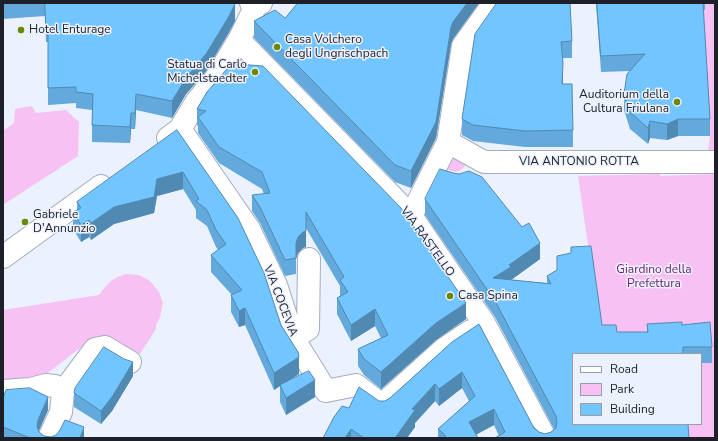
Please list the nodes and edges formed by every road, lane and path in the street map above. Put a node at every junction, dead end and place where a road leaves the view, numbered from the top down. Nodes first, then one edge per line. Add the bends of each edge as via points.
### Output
1 (494, 3) edge
2 (256, 4) edge
3 (239, 40) junction
4 (180, 129) junction
5 (448, 142) junction
6 (152, 149) edge
7 (484, 162) junction
8 (715, 162) edge
9 (450, 174) junction
10 (116, 176) edge
11 (410, 216) junction
12 (3, 257) edge
13 (309, 259) dead end
14 (484, 323) junction
15 (293, 338) junction
16 (130, 362) edge
17 (3, 391) edge
18 (63, 392) junction
19 (49, 438) edge
20 (545, 438) edge

1 - 5 street via 464,46
2 - 3 street
3 - 4 street
3 - 11 street, VIA RASTELLO
4 - 6 street
4 - 15 street, VIA COCEVIA via 249,229 276,285
5 - 7 street, VIA ANTONIO ROTTA
5 - 9 street
7 - 8 street, VIA ANTONIO ROTTA
7 - 9 street
9 - 11 street
10 - 12 street
11 - 14 street, VIA RASTELLO
13 - 15 street, VIA COCEVIA via 308,329
14 - 15 street, VIA COCEVIA via 444,349 382,405 356,385 326,391
14 - 20 street, VIA RASTELLO
16 - 18 street via 106,347 95,349
17 - 18 street via 46,385 56,386
18 - 19 street via 61,412

